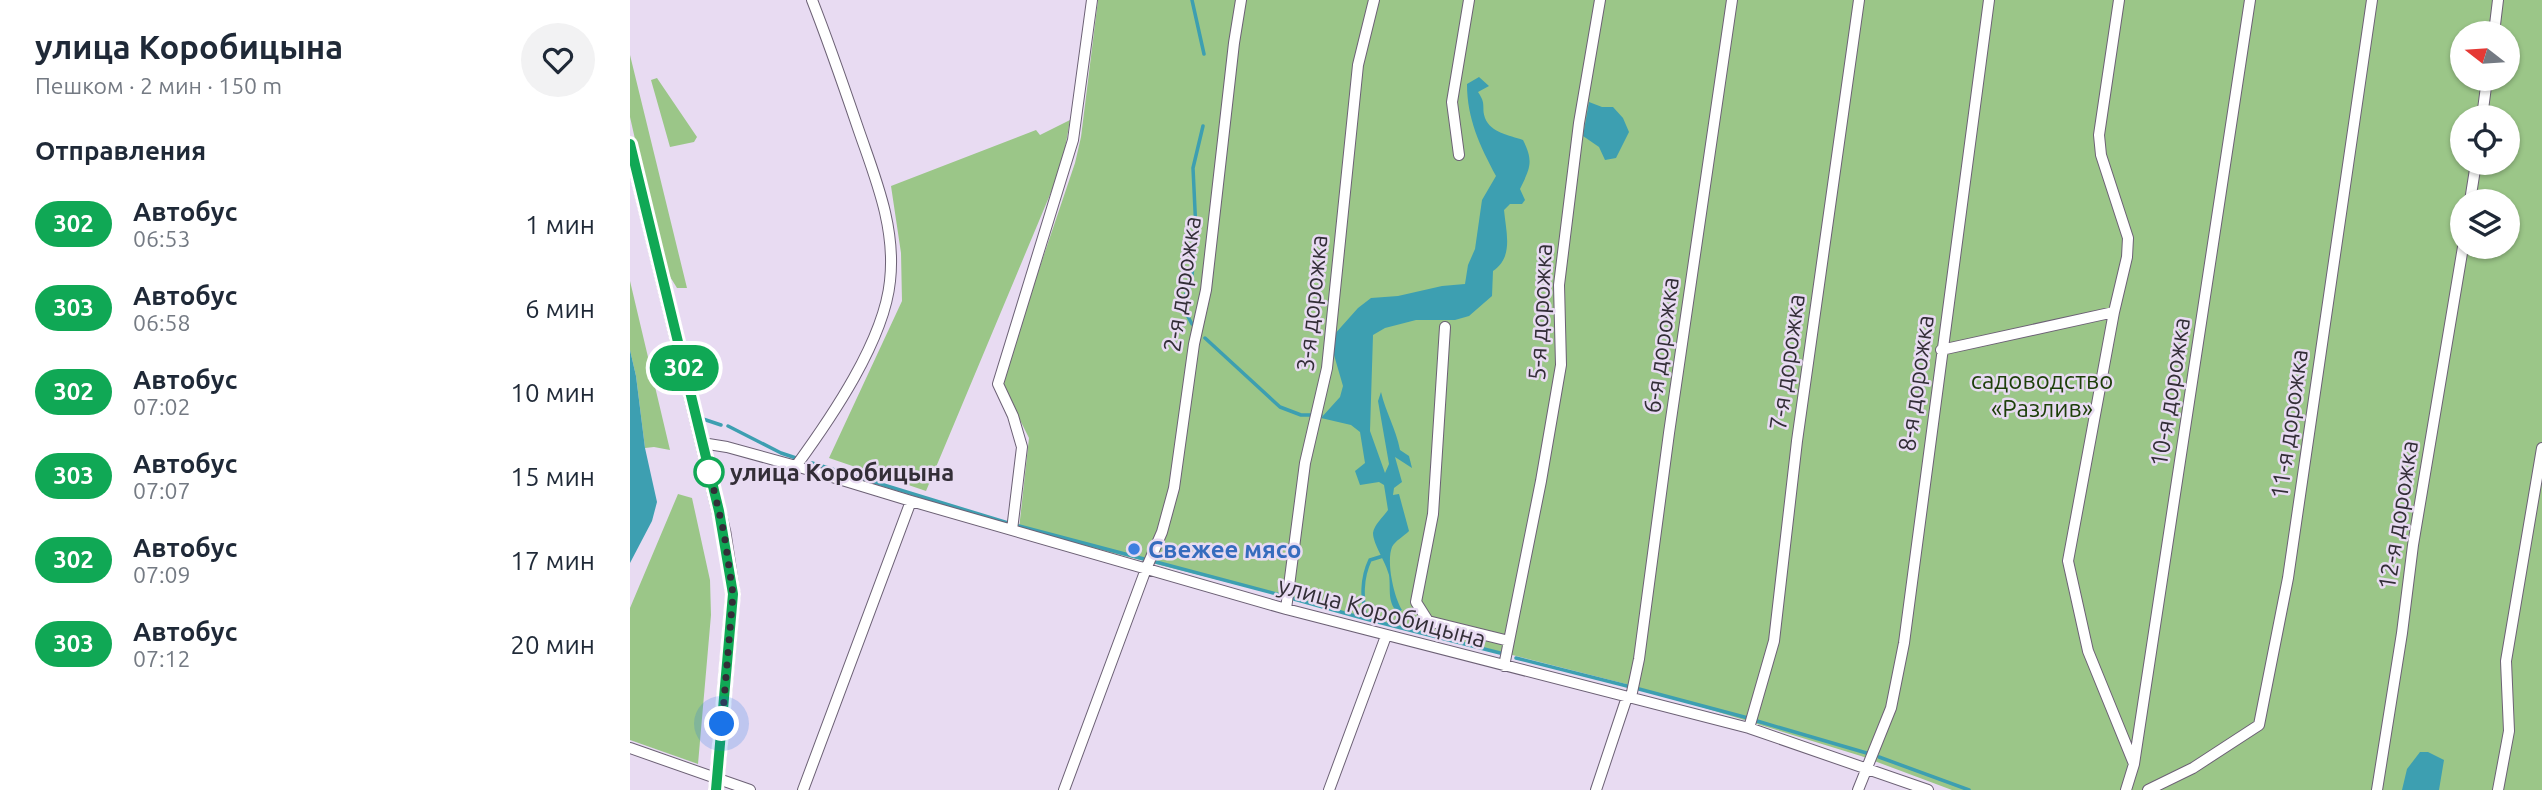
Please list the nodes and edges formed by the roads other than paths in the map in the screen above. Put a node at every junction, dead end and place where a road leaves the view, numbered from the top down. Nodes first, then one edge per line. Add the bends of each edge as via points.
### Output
1 (812, 0) edge
2 (1092, 0) edge
3 (1241, 0) edge
4 (1374, 0) edge
5 (1469, 0) edge
6 (1600, 0) edge
7 (1732, 0) edge
8 (1859, 0) edge
9 (1989, 0) edge
10 (2119, 0) edge
11 (2250, 0) edge
12 (2372, 0) edge
13 (2498, 0) edge
14 (2495, 21) edge
15 (630, 144) edge
16 (1459, 155) dead end
17 (2461, 259) edge
18 (2114, 313) junction
19 (1445, 327) dead end
20 (1941, 350) junction
21 (702, 443) junction
22 (2542, 447) edge
23 (796, 466) junction
24 (911, 501) junction
25 (1012, 530) junction
26 (1146, 569) junction
27 (1286, 609) junction
28 (1385, 636) junction
29 (1509, 641) junction
30 (1504, 666) junction
31 (1629, 697) junction
32 (1749, 729) junction
33 (630, 748) edge
34 (2134, 764) junction
35 (1866, 768) junction
36 (716, 784) edge
37 (750, 790) edge
38 (803, 790) edge
39 (1064, 790) edge
40 (1329, 790) edge
41 (1596, 790) edge
42 (1858, 790) edge
43 (1928, 790) edge
44 (2126, 790) edge
45 (2148, 790) edge
46 (2377, 790) edge
47 (2498, 790) edge

1 - 23 street via 881,194 891,238 890,283 878,327 835,413
2 - 25 street via 1073,140 998,384 1022,447
3 - 26 street, 2-я дорожка via 1206,290 1174,488
4 - 27 street, 3-я дорожка via 1358,65 1327,368 1305,463
5 - 16 street via 1452,103
6 - 29 street, 5-я дорожка via 1559,285 1561,365
7 - 31 street, 6-я дорожка via 1639,659
8 - 32 street, 7-я дорожка via 1774,641
9 - 20 street, 8-я дорожка
10 - 18 street via 2099,135 2128,238
11 - 34 street, 10-я дорожка
12 - 45 street, 11-я дорожка via 2288,578 2259,724 2193,768
13 - 14 street
15 - 21 street
17 - 46 street, 12-я дорожка
18 - 20 street
18 - 34 street via 2068,561 2088,651
19 - 29 street via 1433,514 1416,602 1428,621
20 - 35 street, 8-я дорожка via 1903,643 1891,708
21 - 23 street, улица Коробицына
21 - 36 street via 733,594
22 - 47 street via 2506,661 2510,732
23 - 24 street, улица Коробицына
24 - 25 street, улица Коробицына
24 - 38 street
25 - 26 street, улица Коробицына
26 - 27 street, улица Коробицына
26 - 39 street, 2-я дорожка
27 - 28 street, улица Коробицына
28 - 30 street, улица Коробицына
28 - 40 street
29 - 30 street, 5-я дорожка
30 - 31 street, улица Коробицына
31 - 32 street, улица Коробицына
31 - 41 street, 6-я дорожка
32 - 35 street, улица Коробицына
33 - 36 street
34 - 44 street, 10-я дорожка
35 - 42 street, 8-я дорожка
35 - 43 street, улица Коробицына
36 - 37 street

